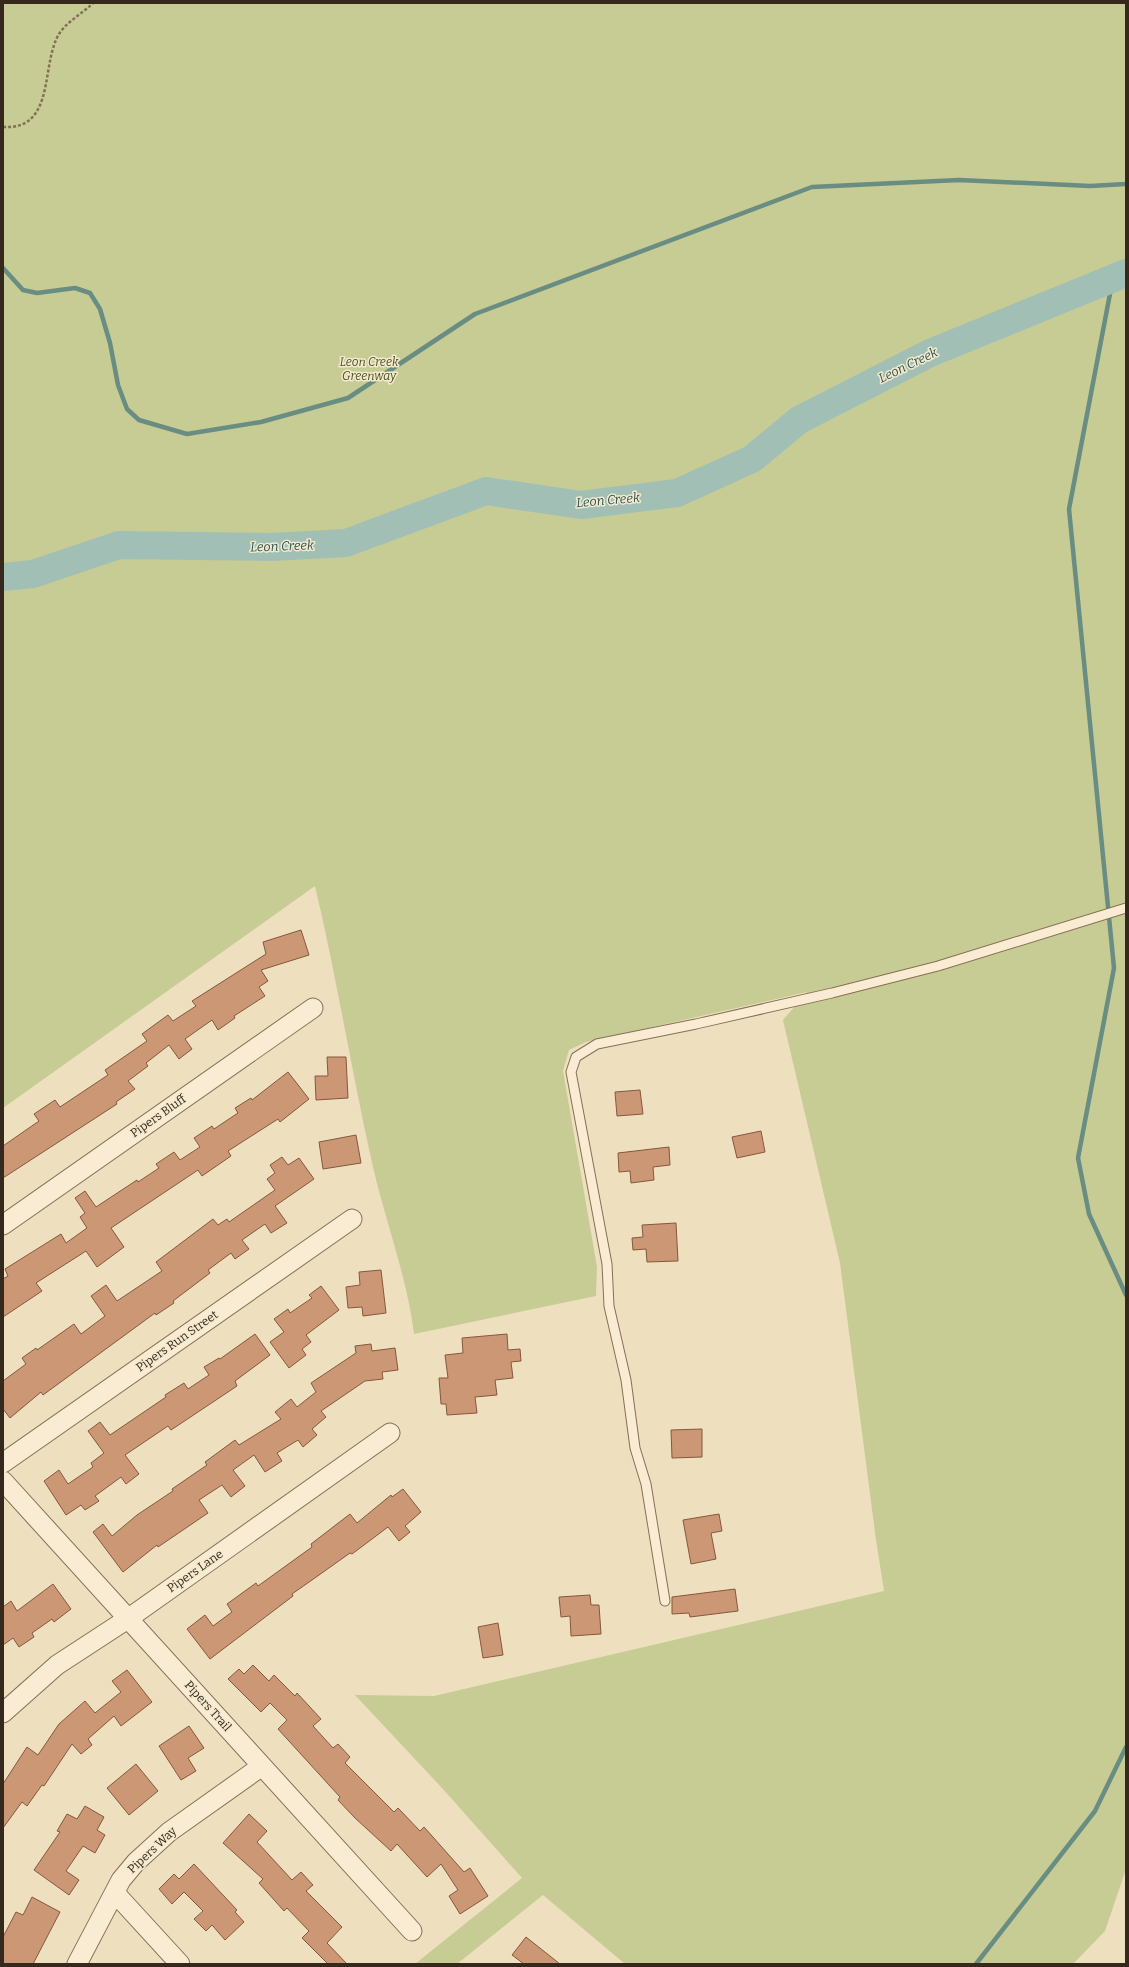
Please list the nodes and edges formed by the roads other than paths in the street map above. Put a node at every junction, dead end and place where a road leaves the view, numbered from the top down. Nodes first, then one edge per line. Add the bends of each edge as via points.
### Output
1 (1126, 908) edge
2 (313, 1008) dead end
3 (352, 1220) dead end
4 (3, 1225) edge
5 (390, 1433) dead end
6 (3, 1463) edge
7 (3, 1481) edge
8 (665, 1601) dead end
9 (129, 1618) junction
10 (3, 1713) edge
11 (262, 1766) junction
12 (114, 1893) junction
13 (412, 1931) dead end
14 (77, 1964) edge
15 (180, 1964) edge

1 - 8 lane via 931,968 756,1010 596,1044 576,1057 571,1072 607,1264 609,1306 626,1380 635,1448 646,1484
2 - 4 street, Pipers Bluff
3 - 6 street, Pipers Run Street
5 - 9 street, Pipers Lane
7 - 9 street, Pipers Trail
9 - 10 street, Pipers Lane via 57,1665
9 - 11 street, Pipers Trail
11 - 12 street, Pipers Way via 169,1832 136,1862
11 - 13 street, Pipers Trail
12 - 14 street, Pipers Way
12 - 15 street

